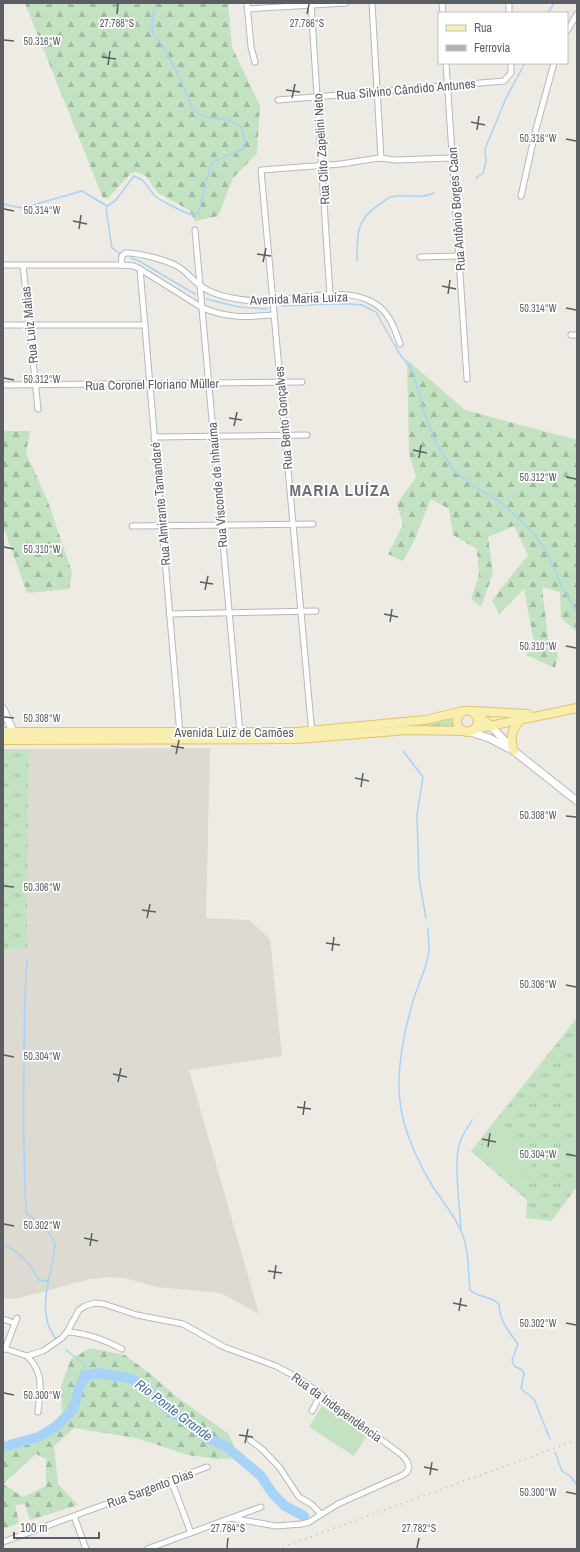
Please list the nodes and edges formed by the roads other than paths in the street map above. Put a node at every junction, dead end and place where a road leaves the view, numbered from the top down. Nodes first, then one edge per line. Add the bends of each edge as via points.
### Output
1 (247, 3) edge
2 (346, 3) edge
3 (372, 3) edge
4 (311, 4) edge
5 (247, 9) junction
6 (577, 14) edge
7 (568, 29) edge
8 (255, 62) dead end
9 (446, 64) edge
10 (511, 64) edge
11 (554, 64) edge
12 (448, 86) junction
13 (377, 91) junction
14 (317, 96) junction
15 (278, 100) dead end
16 (381, 158) junction
17 (452, 158) junction
18 (322, 165) junction
19 (521, 196) dead end
20 (195, 230) dead end
21 (459, 256) junction
22 (420, 257) dead end
23 (3, 265) edge
24 (23, 265) junction
25 (121, 265) junction
26 (140, 268) junction
27 (200, 285) junction
28 (330, 295) junction
29 (273, 300) junction
30 (202, 307) junction
31 (274, 315) junction
32 (3, 325) edge
33 (29, 325) junction
34 (145, 325) junction
35 (400, 344) dead end
36 (467, 378) dead end
37 (280, 382) junction
38 (302, 382) dead end
39 (208, 383) junction
40 (150, 384) junction
41 (3, 385) edge
42 (36, 385) junction
43 (38, 409) dead end
44 (285, 435) junction
45 (307, 435) dead end
46 (213, 436) junction
47 (154, 437) junction
48 (293, 524) junction
49 (313, 524) dead end
50 (162, 525) junction
51 (221, 525) junction
52 (132, 526) dead end
53 (301, 611) junction
54 (316, 611) dead end
55 (229, 613) junction
56 (169, 614) junction
57 (577, 708) edge
58 (3, 709) edge
59 (470, 711) junction
60 (539, 714) junction
61 (521, 718) junction
62 (490, 725) junction
63 (470, 731) junction
64 (3, 732) edge
65 (312, 735) junction
66 (15, 736) junction
67 (180, 736) junction
68 (240, 736) junction
69 (3, 740) edge
70 (514, 751) junction
71 (577, 801) edge
72 (3, 1318) edge
73 (67, 1332) junction
74 (4, 1349) edge
75 (122, 1349) dead end
76 (27, 1356) junction
77 (321, 1394) junction
78 (312, 1411) dead end
79 (38, 1412) dead end
80 (250, 1440) dead end
81 (207, 1467) dead end
82 (171, 1480) junction
83 (261, 1507) dead end
84 (321, 1514) junction
85 (74, 1516) junction
86 (231, 1518) junction
87 (191, 1533) junction
88 (3, 1542) edge
89 (86, 1549) edge
90 (147, 1549) edge

1 - 5 street
2 - 4 street
3 - 13 street
4 - 5 street
4 - 14 street, Rua Clito Zapelini Neto
5 - 8 street
6 - 7 street
9 - 12 street, Rua Antônio Borges Caon
10 - 12 street, Rua Silvino Cândido Antunes via 509,77 504,81
11 - 19 street
12 - 13 street, Rua Silvino Cândido Antunes
12 - 17 street, Rua Antônio Borges Caon
13 - 14 street, Rua Silvino Cândido Antunes
13 - 16 street
14 - 15 street, Rua Silvino Cândido Antunes
14 - 18 street, Rua Clito Zapelini Neto
16 - 17 street
16 - 18 street
17 - 21 street, Rua Antônio Borges Caon
18 - 28 street, Rua Clito Zapelini Neto
18 - 29 street, Rua Bento Gonçalves via 261,170
20 - 27 street, Rua Visconde de Inhaúma
21 - 22 street
21 - 36 street, Rua Antônio Borges Caon
23 - 24 street
24 - 25 street
24 - 33 street, Rua Luiz Matias
25 - 26 street, Avenida Maria Luíza
25 - 27 street, Avenida Maria Luíza via 125,252 160,259 180,267
26 - 30 street, Avenida Maria Luíza
26 - 34 street, Rua Almirante Tamandaré
27 - 29 street, Avenida Maria Luíza via 210,292 233,298
27 - 30 street, Rua Visconde de Inhaúma
28 - 29 street, Avenida Maria Luíza
28 - 35 street, Avenida Maria Luíza via 351,295 378,305 391,320
29 - 31 street, Rua Bento Gonçalves
30 - 31 street, Avenida Maria Luíza via 231,317
30 - 39 street, Rua Visconde de Inhaúma
31 - 37 street, Rua Bento Gonçalves
32 - 33 street
33 - 34 street
33 - 42 street, Rua Luiz Matias
34 - 40 street, Rua Almirante Tamandaré
37 - 38 street, Rua Coronel Floriano Müller
37 - 39 street, Rua Coronel Floriano Müller
37 - 44 street, Rua Bento Gonçalves
39 - 40 street, Rua Coronel Floriano Müller
39 - 46 street, Rua Visconde de Inhaúma
40 - 42 street, Rua Coronel Floriano Müller
40 - 47 street, Rua Almirante Tamandaré
41 - 42 street, Rua Coronel Floriano Müller
42 - 43 street, Rua Luiz Matias
44 - 45 street
44 - 46 street
44 - 48 street, Rua Bento Gonçalves
46 - 47 street
46 - 51 street, Rua Visconde de Inhaúma
47 - 50 street, Rua Almirante Tamandaré
48 - 49 street
48 - 51 street
48 - 53 street, Rua Bento Gonçalves
50 - 51 street
50 - 52 street
50 - 56 street, Rua Almirante Tamandaré
51 - 55 street, Rua Visconde de Inhaúma
53 - 54 street
53 - 55 street
53 - 65 street, Rua Bento Gonçalves
55 - 56 street
55 - 68 street, Rua Visconde de Inhaúma
56 - 67 street, Rua Almirante Tamandaré
57 - 60 main road
58 - 66 main road
59 - 60 main road, Avenida Luiz de Camões
59 - 62 main road
59 - 63 main road via 478,719 477,726
59 - 63 main road via 459,715 457,721 459,728
59 - 65 main road, Avenida Luiz de Camões via 425,720
60 - 61 main road, Avenida Luiz de Camões
61 - 62 main road, Avenida Luiz de Camões
61 - 70 main road via 511,736 510,742
62 - 63 main road, Avenida Luiz de Camões
62 - 70 main road
63 - 65 main road, Avenida Luiz de Camões via 407,730
63 - 70 main road
64 - 66 main road, Avenida Luiz de Camões
65 - 68 main road, Avenida Luiz de Camões
66 - 67 main road, Avenida Luiz de Camões
66 - 69 main road, Avenida Luiz de Camões
67 - 68 main road, Avenida Luiz de Camões
70 - 71 main road
72 - 74 street via 15,1321
73 - 75 street via 100,1339
73 - 76 street, Rua da Independência via 55,1344
73 - 77 street, Rua da Independência via 79,1310 85,1306 104,1304 183,1324 224,1348 282,1369
74 - 76 street
76 - 79 street via 34,1363 40,1377
77 - 78 street
77 - 84 street, Rua da Independência via 402,1455 409,1467 403,1475
80 - 84 street via 280,1468 299,1497
81 - 82 street, Rua Sargento Dias
82 - 85 street, Rua Sargento Dias
82 - 87 street
83 - 86 street
84 - 86 street via 309,1522 296,1526
85 - 88 street, Rua Sargento Dias
85 - 89 street
86 - 87 street
87 - 90 street

